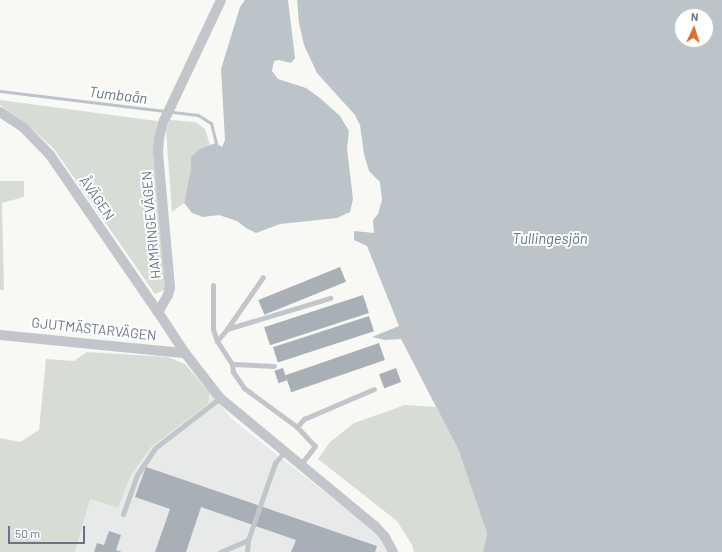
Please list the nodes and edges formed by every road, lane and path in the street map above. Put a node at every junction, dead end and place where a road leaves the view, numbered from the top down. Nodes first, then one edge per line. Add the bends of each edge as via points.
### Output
1 (222, 0) edge
2 (0, 112) edge
3 (263, 277) dead end
4 (213, 285) dead end
5 (330, 298) dead end
6 (158, 312) junction
7 (227, 328) junction
8 (0, 335) edge
9 (217, 341) junction
10 (185, 353) junction
11 (232, 364) junction
12 (274, 366) dead end
13 (374, 389) dead end
14 (220, 398) junction
15 (297, 427) junction
16 (285, 451) junction
17 (301, 464) junction
18 (123, 514) dead end
19 (248, 540) junction
20 (220, 552) edge
21 (247, 552) edge
22 (393, 552) edge

1 - 6 street, HAMRINGEVÄGEN via 162,126 158,153 170,287 168,296
2 - 6 street, ÅVÄGEN via 23,127 50,155
3 - 7 lane
4 - 9 lane via 213,329
5 - 7 lane
6 - 10 street
7 - 9 lane
8 - 10 street, GJUTMÄSTARVÄGEN
9 - 11 lane
10 - 14 street
11 - 12 lane
11 - 15 lane via 233,372 244,388
13 - 15 lane via 304,419
14 - 16 street
14 - 18 lane via 155,448 137,474
15 - 17 lane via 315,446
16 - 17 street
16 - 19 lane via 275,463
17 - 22 street via 375,526 385,536
19 - 20 lane
19 - 21 lane

